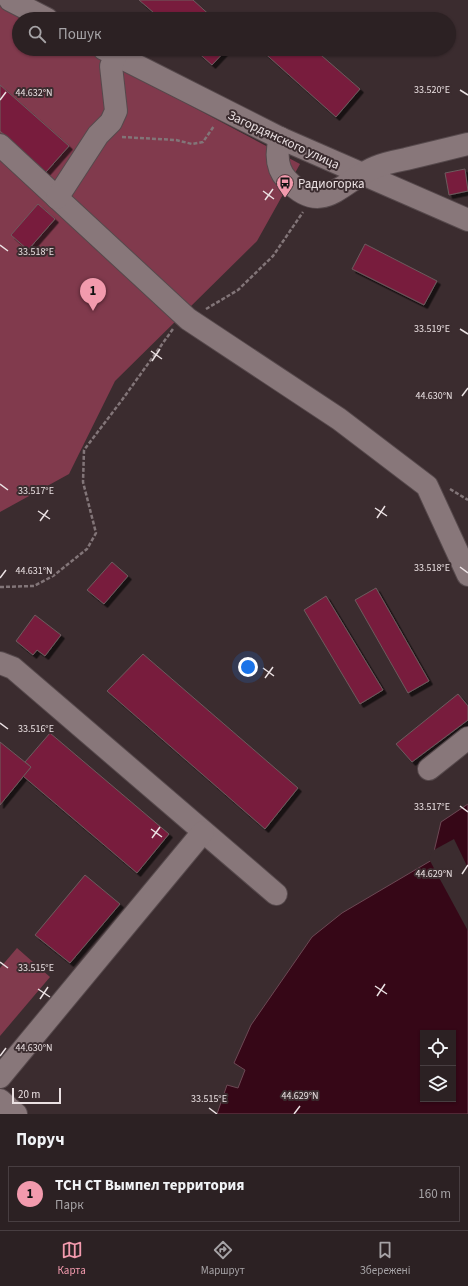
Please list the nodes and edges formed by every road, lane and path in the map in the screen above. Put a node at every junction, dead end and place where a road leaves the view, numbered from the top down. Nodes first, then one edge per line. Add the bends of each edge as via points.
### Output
1 (10, 0) edge
2 (33, 12) edge
3 (110, 56) edge
4 (118, 56) edge
5 (217, 122) dead end
6 (98, 135) junction
7 (280, 138) junction
8 (468, 144) edge
9 (0, 145) edge
10 (362, 174) junction
11 (57, 198) junction
12 (312, 198) junction
13 (468, 220) edge
14 (188, 320) junction
15 (468, 575) edge
16 (0, 587) edge
17 (0, 663) edge
18 (468, 738) edge
19 (429, 769) dead end
20 (203, 832) junction
21 (276, 894) dead end
22 (0, 1077) edge
23 (0, 1100) edge
24 (16, 1114) edge

1 - 2 street
3 - 6 street via 116,111 111,122
4 - 7 street, Загордянского улица
5 - 6 path via 204,142 192,144 176,140
6 - 11 street
7 - 10 street, Загордянского улица
7 - 12 street via 276,153 282,174 297,191
8 - 10 street via 377,166
9 - 11 street
10 - 12 street via 338,191
10 - 13 street, Загордянского улица
11 - 14 street
12 - 14 path via 268,260 238,290
14 - 15 street via 339,419 427,486
14 - 16 path via 170,330 84,450 83,482 96,533 87,549 53,576 34,586
17 - 20 street via 13,668
18 - 19 street
20 - 21 street
20 - 22 street
23 - 24 street

